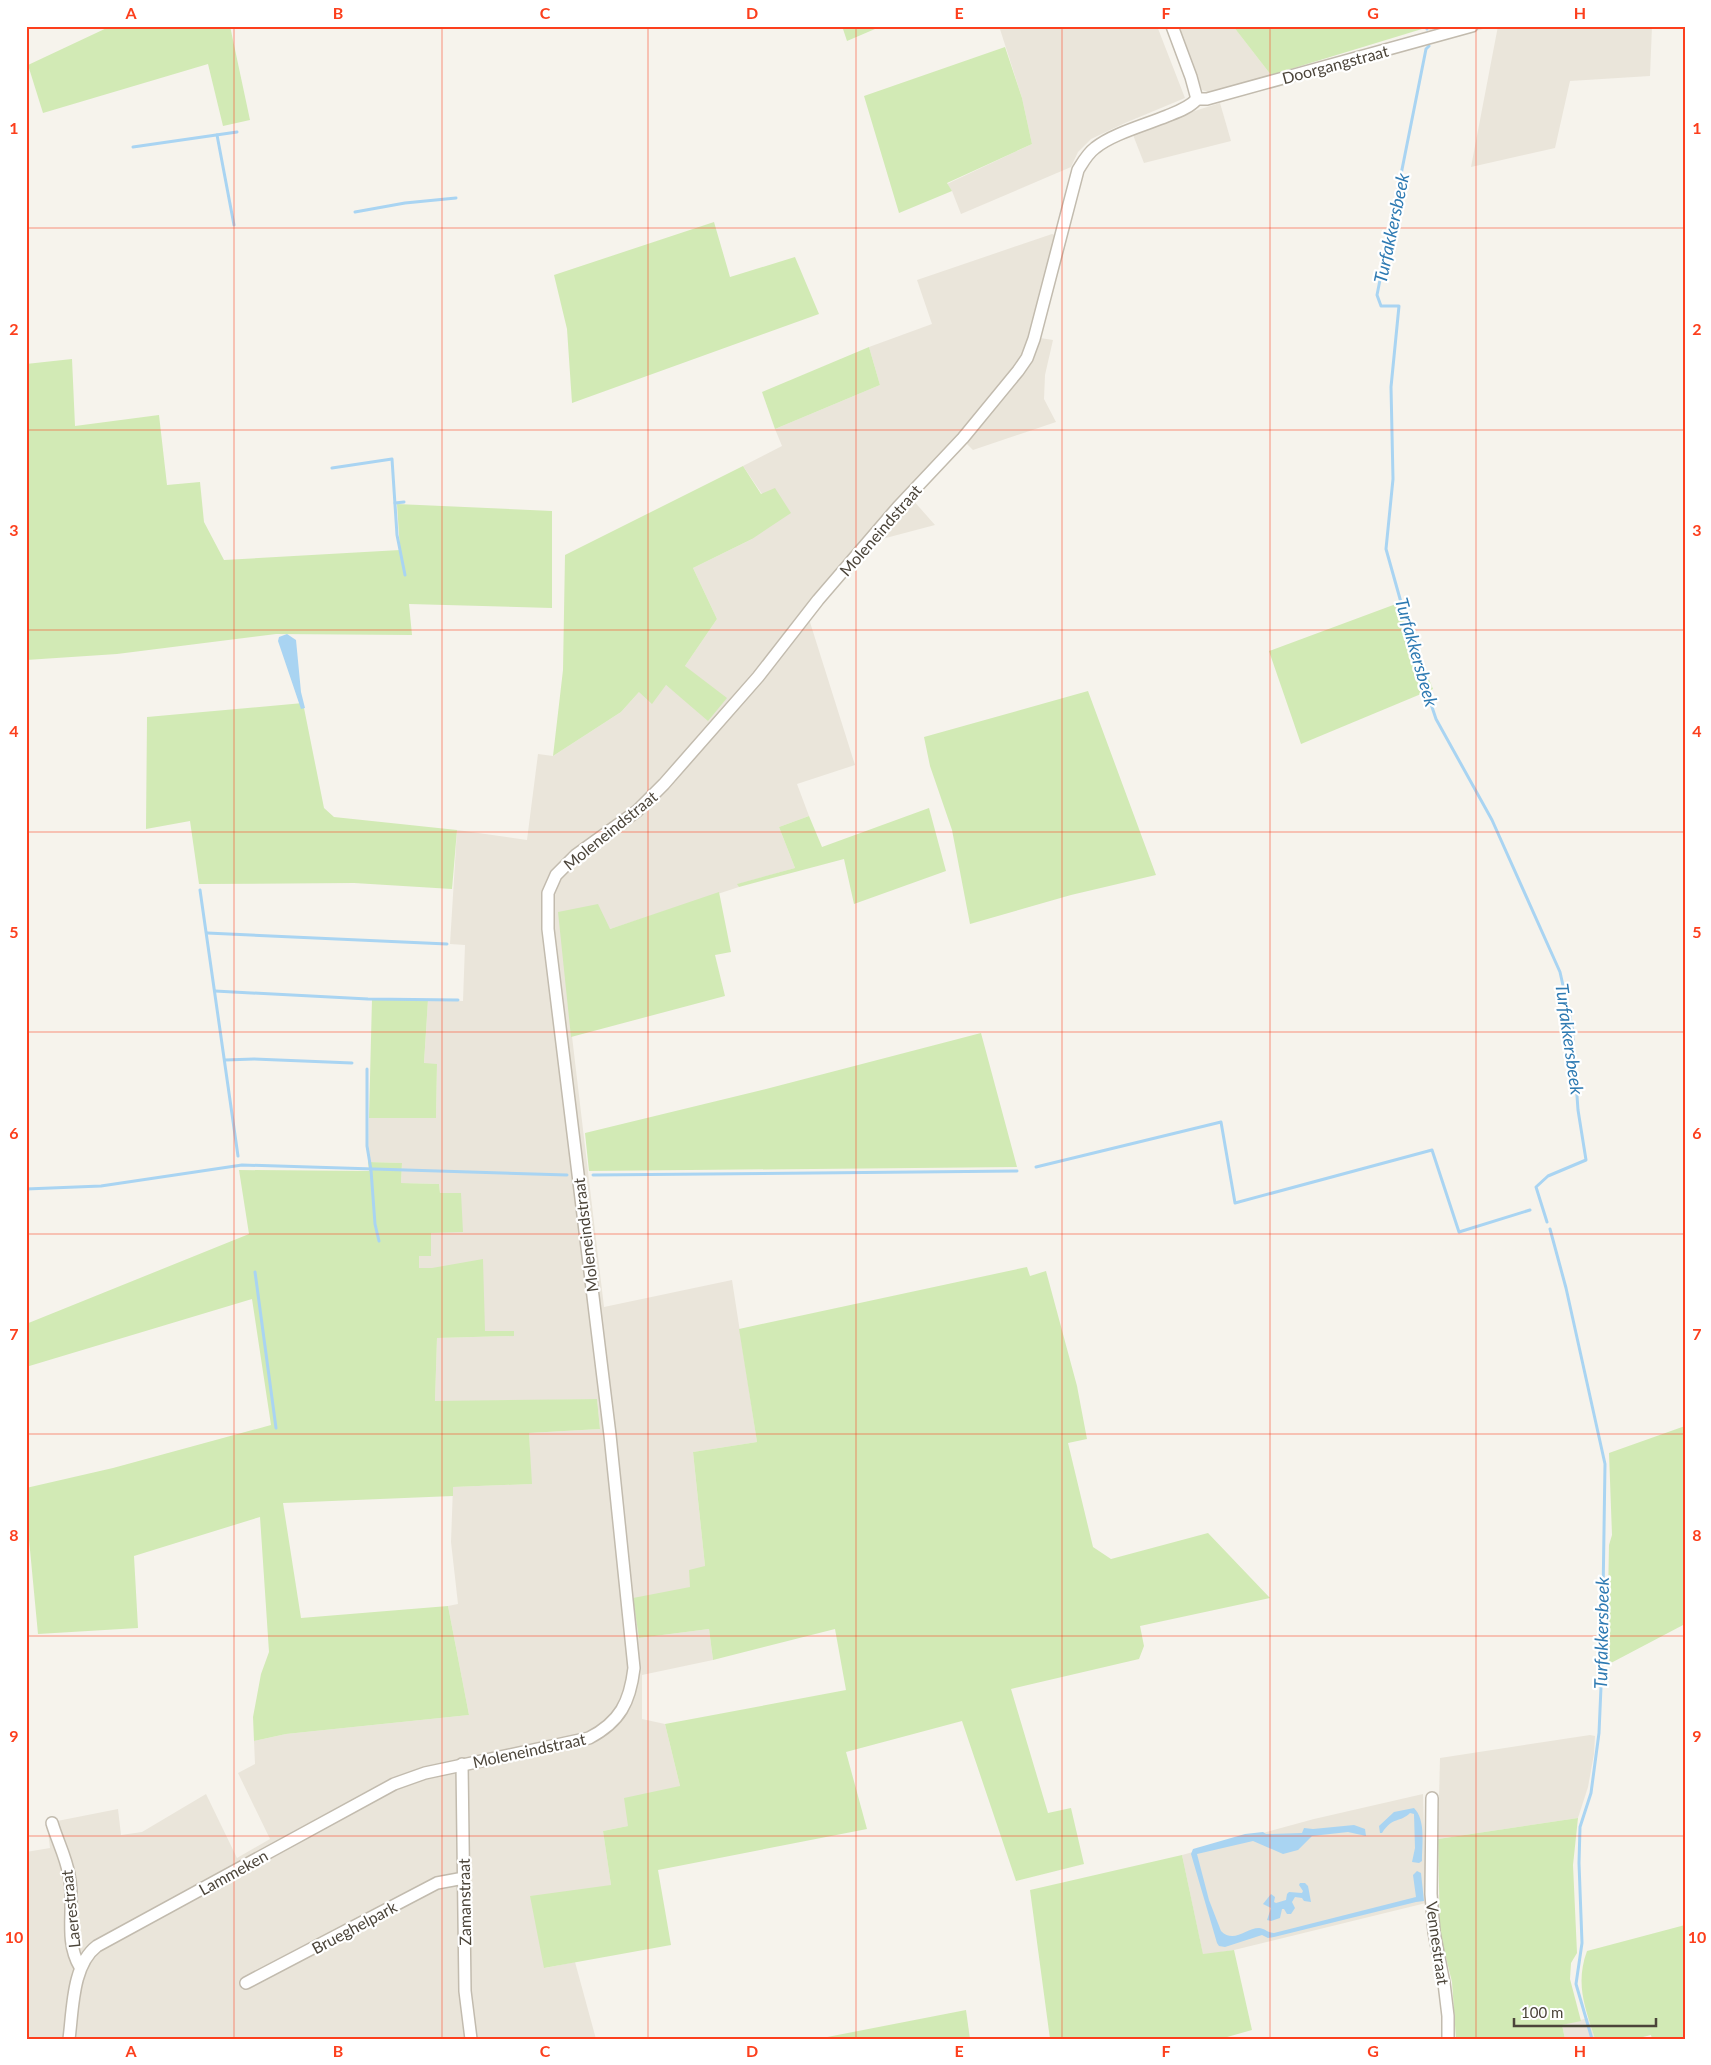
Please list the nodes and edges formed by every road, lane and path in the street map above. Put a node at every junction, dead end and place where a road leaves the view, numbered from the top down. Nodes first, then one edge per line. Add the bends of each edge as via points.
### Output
1 (1172, 26) edge
2 (1472, 26) edge
3 (1197, 99) junction
4 (462, 1764) junction
5 (1432, 1798) dead end
6 (52, 1823) dead end
7 (464, 1878) junction
8 (80, 1967) junction
9 (246, 1983) dead end
10 (69, 2039) edge
11 (471, 2039) edge
12 (1448, 2039) edge

1 - 3 street
2 - 3 street, Doorgangstraat via 1207,99
3 - 4 street, Moleneindstraat via 1188,107 1109,140 1086,158 1078,170 1034,339 1018,371 823,594 758,677 661,788 637,811 564,866 550,884 548,929 610,1435 634,1668 627,1702 616,1719 602,1731 589,1738
4 - 7 street, Zamanstraat
4 - 8 street, Lammeken via 394,1784 97,1946
5 - 12 street, Vennestraat via 1432,1904 1448,2016
6 - 8 street, Laerestraat via 70,1875 71,1932 75,1958
7 - 9 street, Brueghelpark via 437,1883
7 - 11 street, Zamanstraat via 465,1991
8 - 10 street, Lammeken

